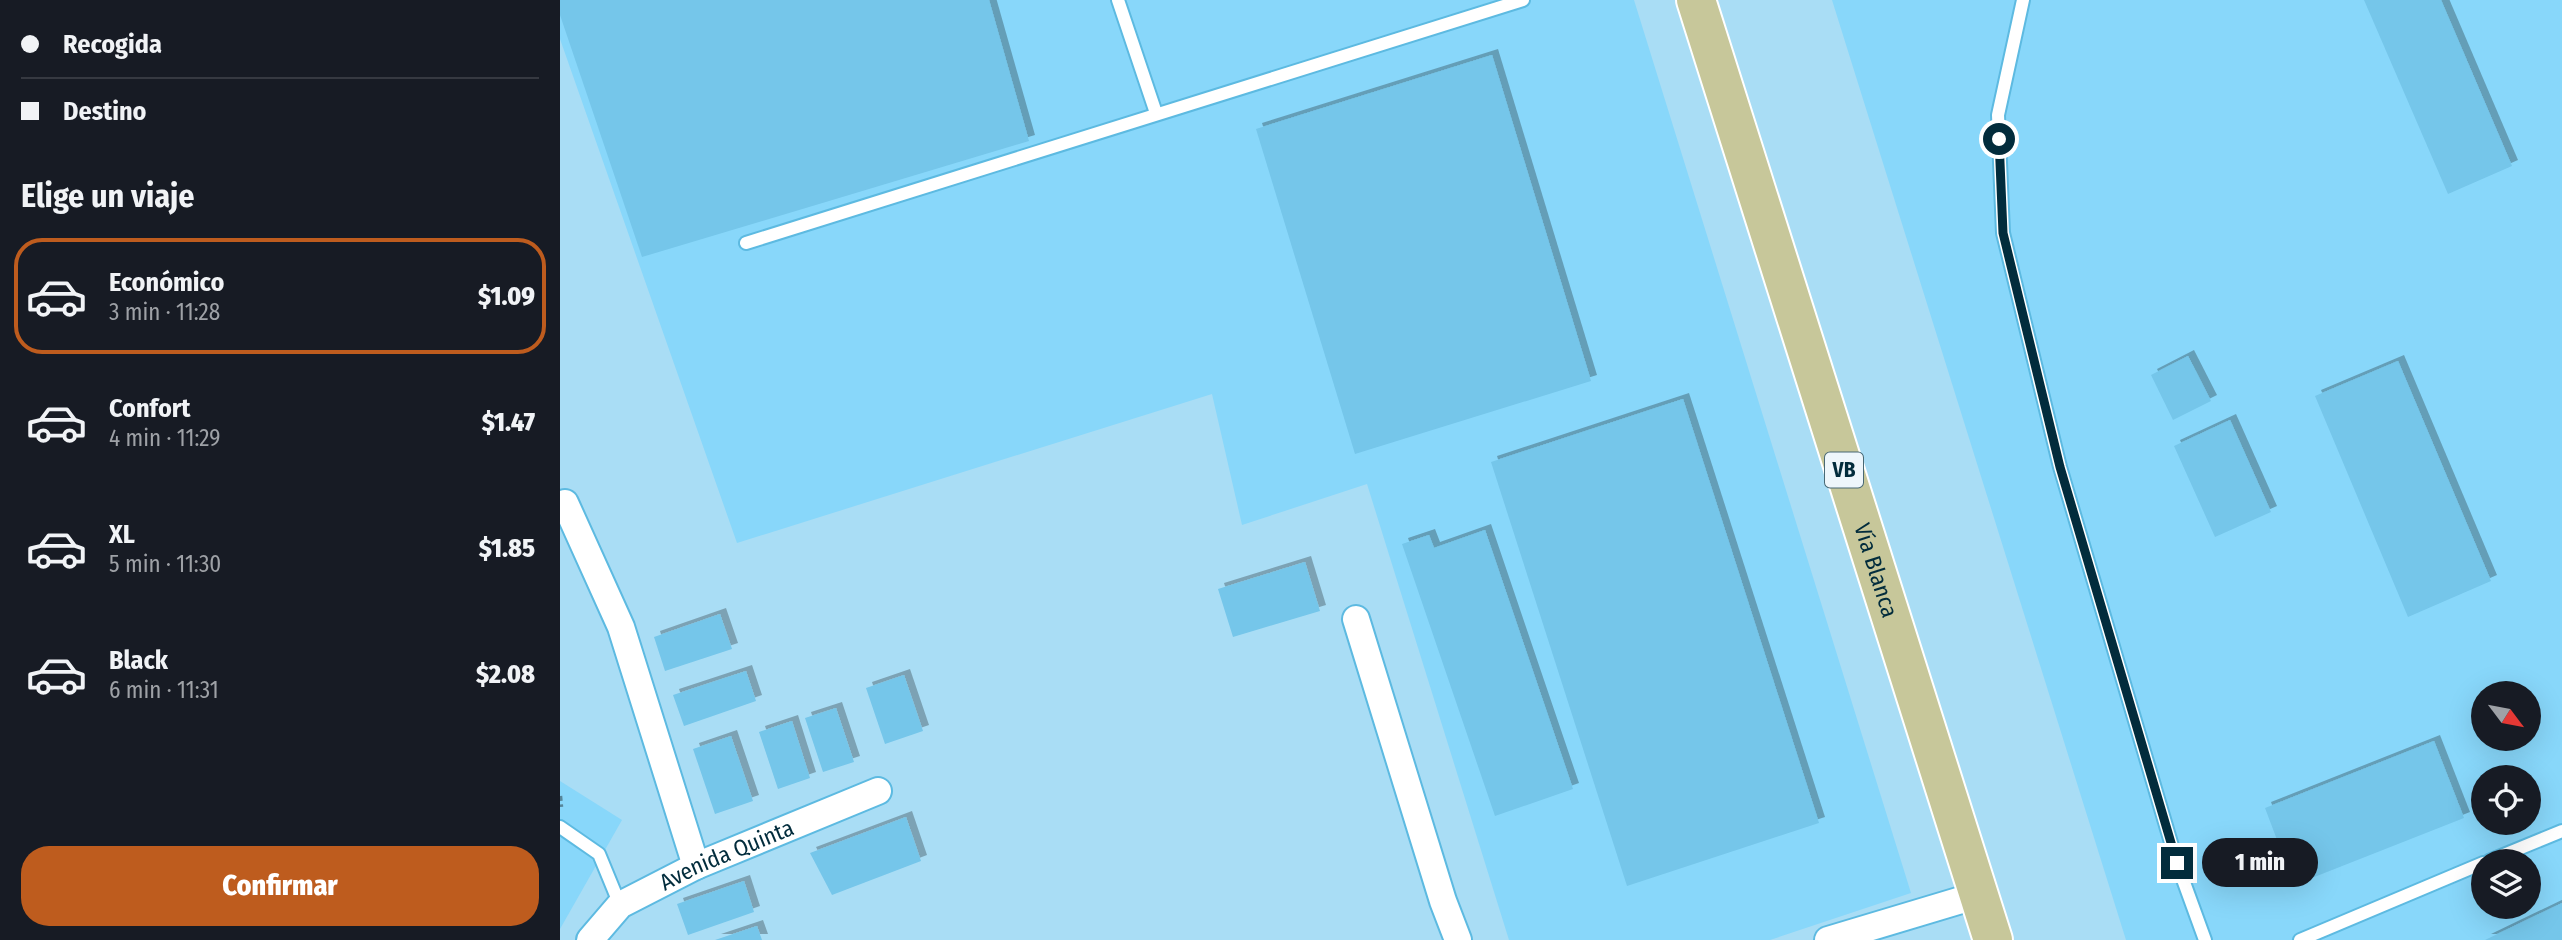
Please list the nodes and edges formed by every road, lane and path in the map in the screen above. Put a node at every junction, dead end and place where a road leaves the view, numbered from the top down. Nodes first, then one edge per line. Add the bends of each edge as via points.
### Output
1 (1118, 0) edge
2 (1523, 0) edge
3 (1696, 0) edge
4 (2023, 0) edge
5 (1156, 113) junction
6 (746, 243) dead end
7 (565, 503) dead end
8 (1356, 619) dead end
9 (878, 792) dead end
10 (560, 827) edge
11 (2562, 831) edge
12 (2518, 849) edge
13 (696, 866) junction
14 (2471, 868) edge
15 (1978, 895) junction
16 (620, 905) junction
17 (590, 940) edge
18 (1458, 940) edge
19 (1828, 940) edge
20 (1993, 940) edge
21 (2205, 940) edge
22 (2300, 940) edge

1 - 5 lane
2 - 5 lane
3 - 15 main road, Vía Blanca / VB
4 - 21 lane via 1998,115 2003,233 2060,467 2177,863
5 - 6 lane
7 - 13 street via 621,627
8 - 18 street
9 - 13 street, Avenida Quinta
10 - 16 lane via 598,853
11 - 12 lane
13 - 16 street, Avenida Quinta
14 - 22 lane
15 - 19 street
15 - 20 main road, Vía Blanca / VB
16 - 17 street, Avenida Quinta

